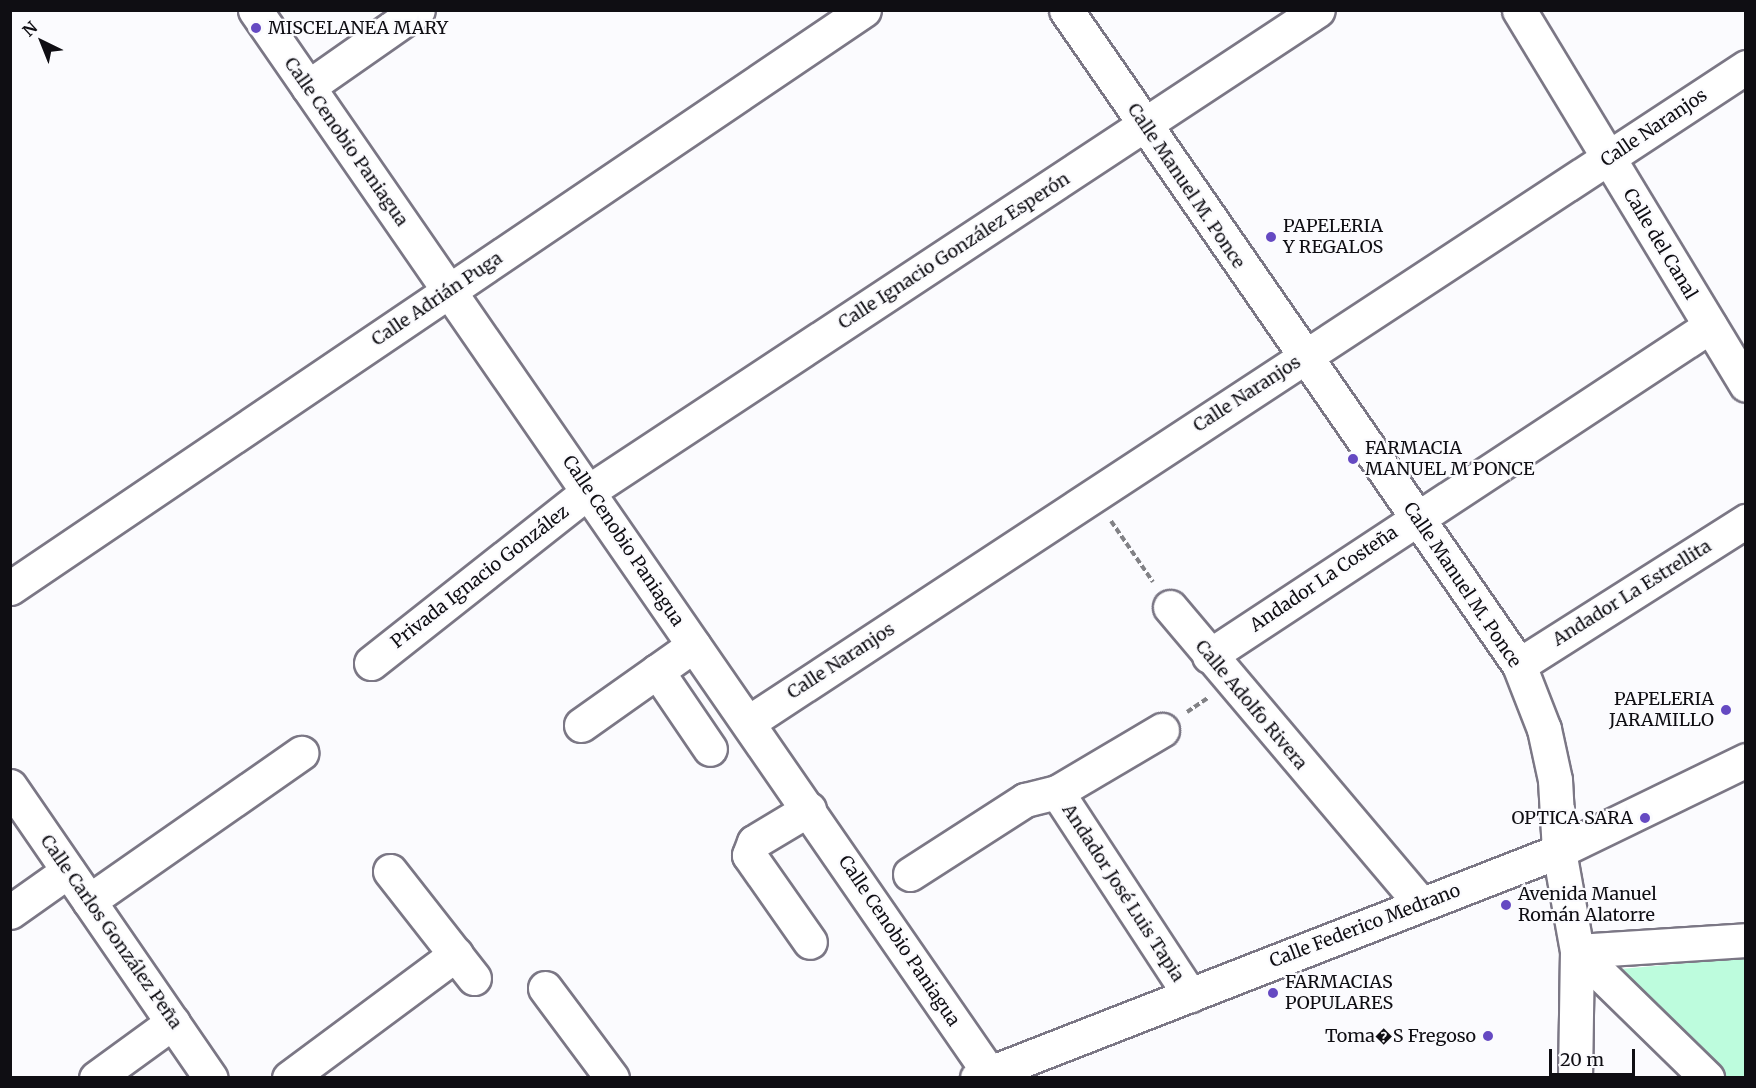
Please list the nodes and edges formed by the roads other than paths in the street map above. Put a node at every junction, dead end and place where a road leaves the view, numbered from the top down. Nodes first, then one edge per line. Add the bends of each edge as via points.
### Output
1 (255, 10) edge
2 (418, 10) edge
3 (864, 10) edge
4 (1066, 10) edge
5 (1318, 10) edge
6 (1519, 10) edge
7 (1746, 67) edge
8 (308, 87) junction
9 (1144, 125) junction
10 (1609, 158) junction
11 (450, 291) junction
12 (1710, 326) junction
13 (1303, 357) junction
14 (1746, 385) edge
15 (589, 491) junction
16 (1416, 517) junction
17 (1746, 521) edge
18 (10, 588) edge
19 (1170, 607) road end
20 (694, 645) junction
21 (1209, 656) junction
22 (371, 663) dead end
23 (1519, 665) junction
24 (657, 670) junction
25 (749, 722) junction
26 (581, 725) dead end
27 (1162, 730) road end
28 (710, 749) dead end
29 (301, 753) dead end
30 (1746, 760) edge
31 (10, 786) edge
32 (1057, 792) junction
33 (809, 809) junction
34 (1559, 851) junction
35 (68, 871) junction
36 (390, 871) dead end
37 (910, 874) dead end
38 (89, 901) junction
39 (1421, 904) junction
40 (10, 912) edge
41 (1746, 940) edge
42 (810, 942) dead end
43 (1577, 951) junction
44 (545, 988) dead end
45 (1190, 995) junction
46 (173, 1022) junction
47 (983, 1075) edge
48 (96, 1077) edge
49 (211, 1077) edge
50 (290, 1077) edge
51 (612, 1077) edge
52 (1575, 1077) edge
53 (1707, 1077) edge

1 - 8 street, Calle Cenobio Paniagua
2 - 8 street
3 - 11 street, Calle Adrián Puga
4 - 9 street, Calle Manuel M. Ponce
5 - 9 street, Calle Ignacio González Esperón
6 - 10 street, Calle del Canal
7 - 10 street, Calle Naranjos
8 - 11 street, Calle Cenobio Paniagua
9 - 13 street, Calle Manuel M. Ponce
9 - 15 street, Calle Ignacio González Esperón
10 - 12 street, Calle del Canal
10 - 13 street, Calle Naranjos
11 - 15 street, Calle Cenobio Paniagua
11 - 18 street, Calle Adrián Puga
12 - 14 street, Calle del Canal
12 - 16 street, Andador La Costeña
13 - 16 street, Calle Manuel M. Ponce
13 - 25 street, Calle Naranjos
15 - 20 street, Calle Cenobio Paniagua
15 - 22 street, Privada Ignacio González
16 - 21 street, Andador La Costeña
16 - 23 street, Calle Manuel M. Ponce
17 - 23 street, Andador La Estrellita
19 - 21 street, Calle Adolfo Rivera
20 - 24 street
20 - 25 street, Calle Cenobio Paniagua
21 - 39 street, Calle Adolfo Rivera
23 - 34 street, Calle Manuel M. Ponce via 1544,729 1555,780
24 - 26 street
24 - 28 street
25 - 33 street, Calle Cenobio Paniagua
27 - 32 street
29 - 38 street
30 - 34 street, Calle Federico Medrano
31 - 35 street, Calle Carlos González Peña
32 - 37 street via 1025,800
32 - 45 street, Andador José Luis Tapia
33 - 42 street via 754,842 749,855
33 - 47 street, Calle Cenobio Paniagua
34 - 39 street, Calle Federico Medrano
34 - 43 street, Calle Manuel M. Ponce
35 - 38 street, Calle Carlos González Peña
35 - 40 street
36 - 50 street via 465,966
38 - 46 street, Calle Carlos González Peña
39 - 45 street, Calle Federico Medrano
41 - 43 street
43 - 52 street, Calle Manuel M. Ponce
43 - 53 street
44 - 51 street
45 - 47 street, Calle Federico Medrano
46 - 48 street
46 - 49 street, Calle Carlos González Peña

